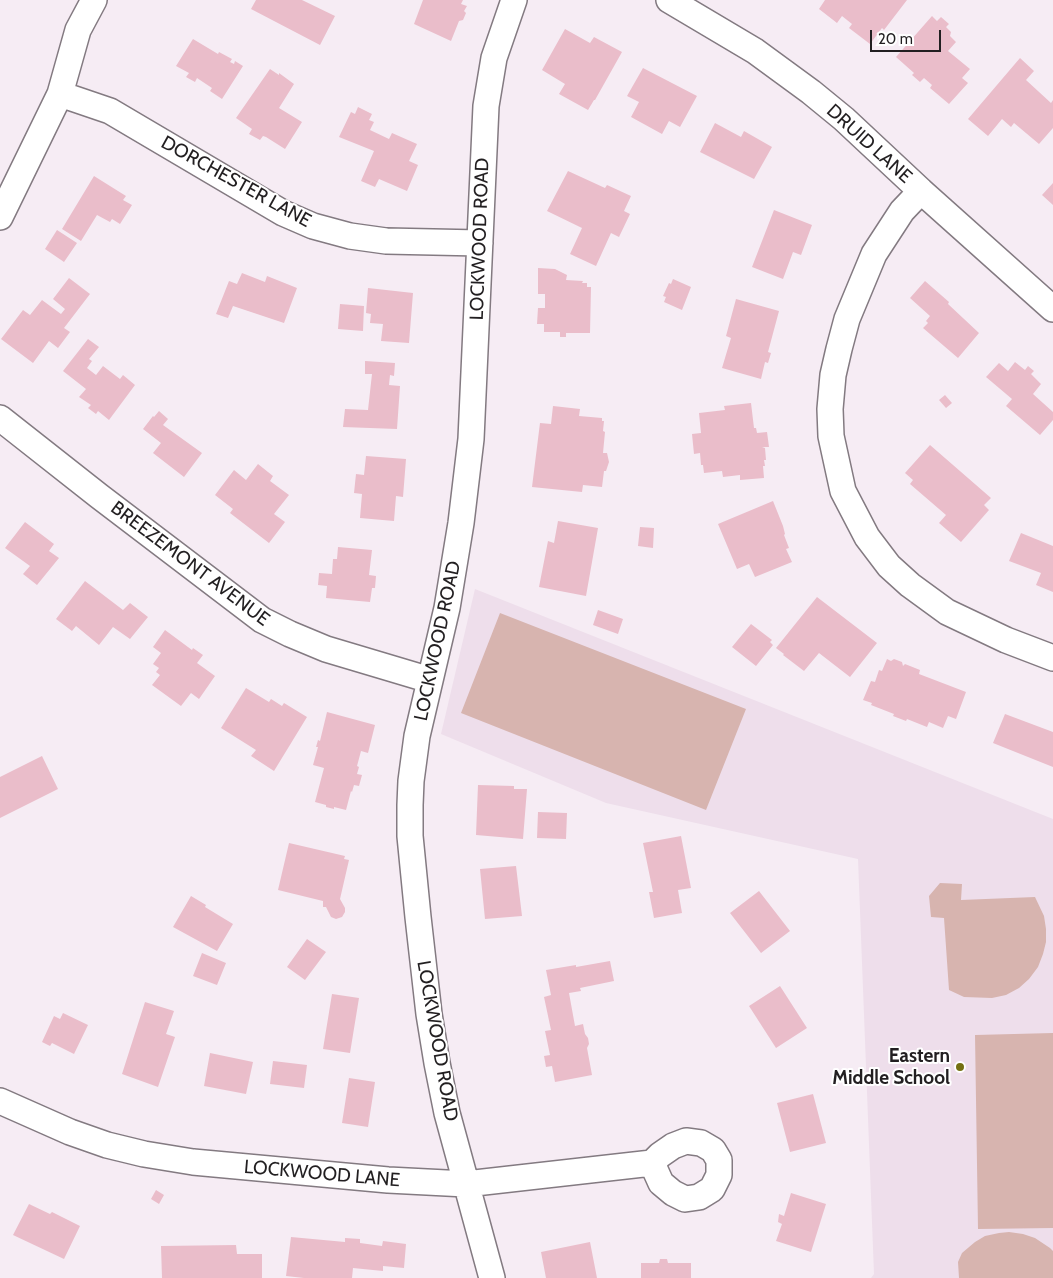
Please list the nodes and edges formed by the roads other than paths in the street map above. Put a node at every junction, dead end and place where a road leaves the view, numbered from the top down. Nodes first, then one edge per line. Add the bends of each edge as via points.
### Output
1 (94, 0) edge
2 (514, 0) edge
3 (669, 0) edge
4 (60, 94) junction
5 (921, 191) junction
6 (0, 217) edge
7 (480, 243) junction
8 (1053, 309) edge
9 (0, 418) edge
10 (1053, 658) edge
11 (430, 680) junction
12 (0, 1101) edge
13 (652, 1163) dead end
14 (466, 1184) junction
15 (492, 1278) edge

1 - 4 street via 78,30
2 - 7 street, LOCKWOOD ROAD via 494,58 489,88
3 - 5 street, DRUID LANE via 735,38 792,78 844,119
4 - 6 street
4 - 7 street, DORCHESTER LANE via 110,112 283,213 313,226 386,241
5 - 8 street, DRUID LANE
5 - 10 street via 902,212 874,254 838,349 830,409 831,436 843,491 866,537 889,566 910,585 947,612
7 - 11 street, LOCKWOOD ROAD via 466,483 453,573
9 - 11 street, BREEZEMONT AVENUE via 262,620 326,648
11 - 14 street, LOCKWOOD ROAD via 414,756 410,836 421,952 437,1063
12 - 14 street, LOCKWOOD LANE via 90,1139 170,1159 388,1180
13 - 14 street, LOCKWOOD LANE
14 - 15 street, LOCKWOOD ROAD

